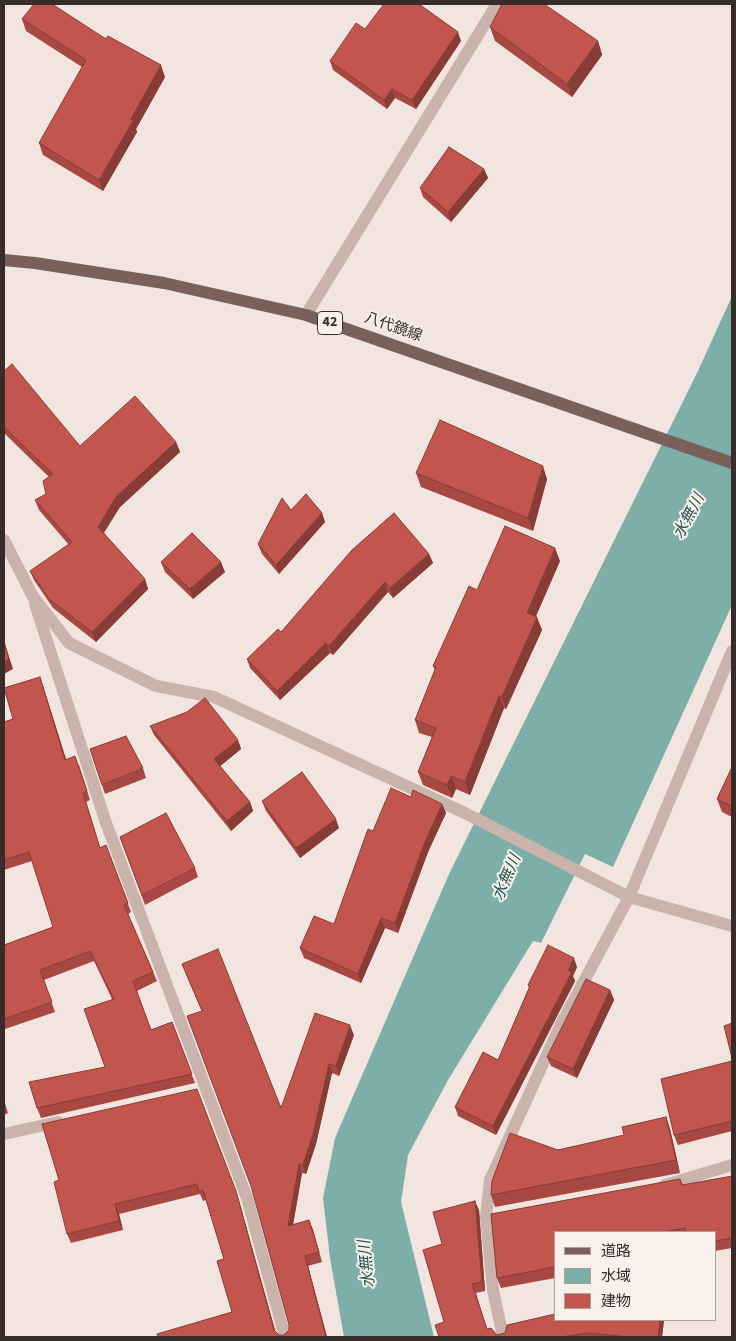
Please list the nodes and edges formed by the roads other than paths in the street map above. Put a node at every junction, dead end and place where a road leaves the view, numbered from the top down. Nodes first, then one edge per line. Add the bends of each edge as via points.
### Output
1 (497, 4) edge
2 (4, 260) edge
3 (306, 315) junction
4 (732, 463) edge
5 (4, 540) edge
6 (32, 595) junction
7 (732, 651) edge
8 (629, 897) junction
9 (732, 926) edge
10 (71, 1119) edge
11 (4, 1134) edge
12 (732, 1165) edge
13 (650, 1187) edge
14 (285, 1337) edge
15 (503, 1337) edge

1 - 3 street
2 - 3 main road, 八代鏡線 / 42 via 164,283
3 - 4 main road, 八代鏡線 / 42
5 - 6 street
6 - 8 street via 69,643 156,686 214,697 467,814
6 - 14 street via 106,823 202,1090 247,1198
7 - 8 street
8 - 9 street
8 - 15 street via 561,1024 490,1180 493,1290
10 - 11 street
12 - 13 street

